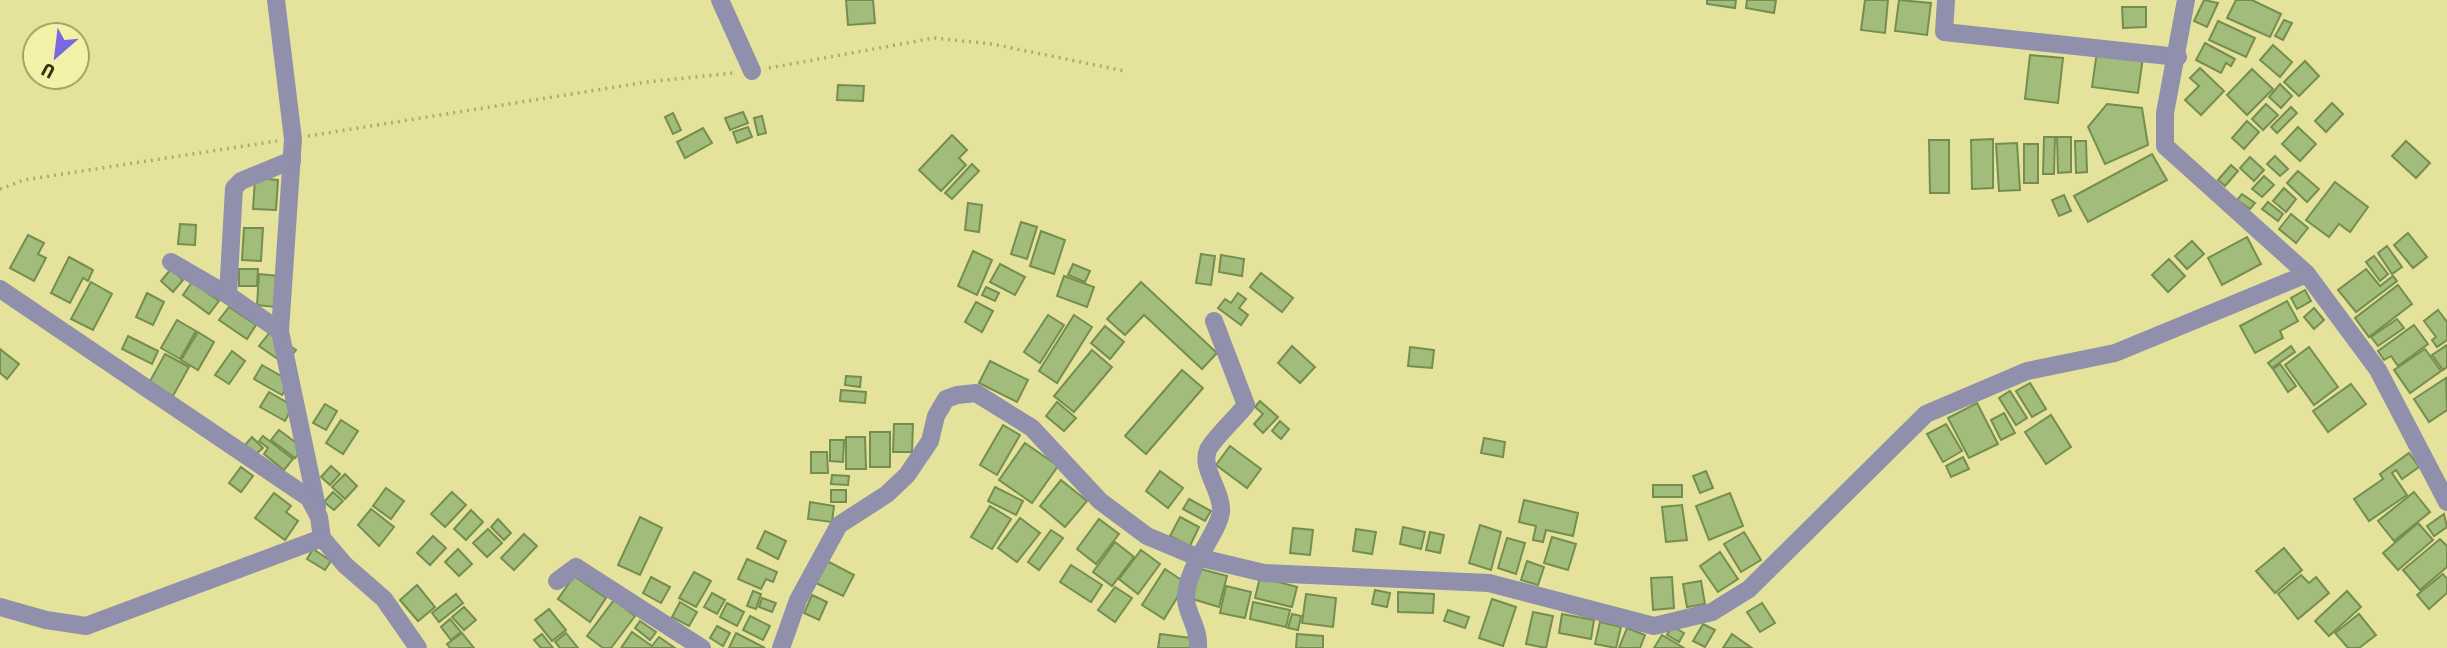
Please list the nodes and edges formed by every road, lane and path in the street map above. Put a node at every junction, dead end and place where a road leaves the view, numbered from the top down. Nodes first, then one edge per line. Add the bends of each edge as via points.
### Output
1 (276, 0) edge
2 (720, 0) edge
3 (1946, 0) edge
4 (2186, 0) edge
5 (2178, 57) junction
6 (752, 71) junction
7 (1125, 71) dead end
8 (293, 139) junction
9 (292, 160) junction
10 (0, 189) edge
11 (171, 262) dead end
12 (2307, 274) junction
13 (0, 289) edge
14 (228, 295) junction
15 (1214, 321) dead end
16 (280, 331) junction
17 (2447, 502) edge
18 (319, 517) junction
19 (322, 538) junction
20 (1197, 557) junction
21 (557, 581) dead end
22 (0, 607) edge
23 (418, 648) edge
24 (702, 648) edge
25 (781, 648) edge
26 (1198, 648) edge

1 - 8 street
2 - 6 street
3 - 5 street via 1944,32
4 - 5 street
5 - 12 street via 2165,113 2165,146
6 - 7 path via 934,38 992,44
6 - 8 path via 647,82
8 - 9 street
8 - 10 path via 24,180
9 - 14 street via 234,188
9 - 16 street
11 - 14 street
12 - 17 street via 2378,370
12 - 20 street via 2115,353 2027,371 1926,414 1749,589 1712,612 1654,625 1489,583 1264,573
13 - 18 street via 309,498
14 - 16 street
15 - 20 street via 1246,405 1209,448 1206,458 1220,494 1221,514
16 - 18 street
18 - 19 street
19 - 22 street via 86,626
19 - 23 street via 384,599
20 - 25 street via 1147,536 1100,500 1032,428 976,393 957,396 946,399 930,442 907,475 839,525 798,600
20 - 26 street via 1185,599 1199,636
21 - 24 street via 576,567

